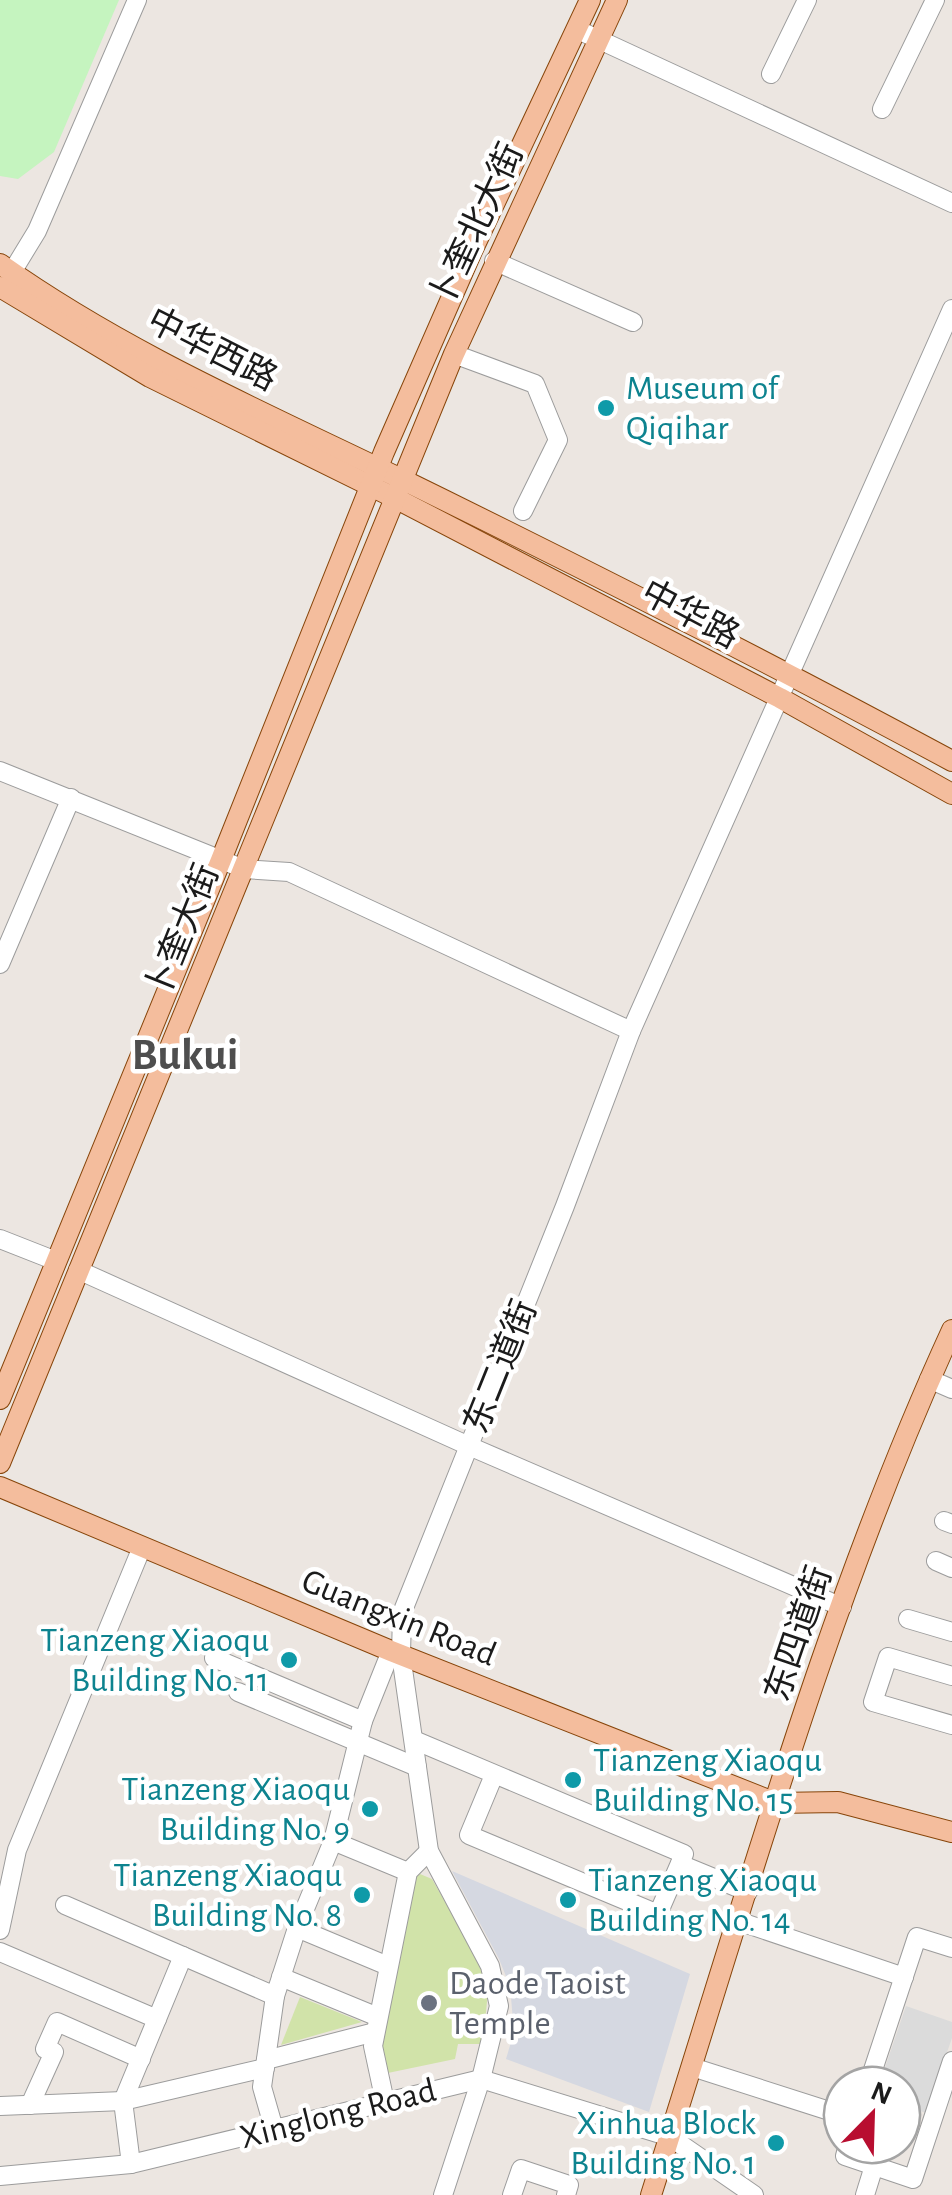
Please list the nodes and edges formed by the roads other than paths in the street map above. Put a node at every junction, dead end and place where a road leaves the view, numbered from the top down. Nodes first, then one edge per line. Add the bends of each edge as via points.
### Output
1 (138, 0) edge
2 (590, 0) edge
3 (617, 0) edge
4 (807, 0) edge
5 (935, 0) edge
6 (576, 30) junction
7 (598, 41) junction
8 (771, 74) dead end
9 (882, 108) dead end
10 (952, 203) edge
11 (494, 262) junction
12 (3, 280) edge
13 (952, 309) edge
14 (633, 322) dead end
15 (948, 332) edge
16 (454, 354) junction
17 (375, 478) junction
18 (399, 489) junction
19 (523, 511) dead end
20 (792, 674) junction
21 (780, 698) junction
22 (952, 761) edge
23 (0, 772) edge
24 (952, 794) edge
25 (71, 798) junction
26 (222, 860) junction
27 (244, 870) junction
28 (0, 964) edge
29 (631, 1031) junction
30 (0, 1239) edge
31 (56, 1261) junction
32 (78, 1270) junction
33 (952, 1330) edge
34 (929, 1380) junction
35 (952, 1390) edge
36 (0, 1399) edge
37 (469, 1446) junction
38 (0, 1462) edge
39 (0, 1487) edge
40 (142, 1547) junction
41 (842, 1607) junction
42 (908, 1619) dead end
43 (952, 1632) edge
44 (396, 1653) junction
45 (214, 1658) dead end
46 (952, 1676) edge
47 (238, 1692) dead end
48 (363, 1721) junction
49 (952, 1725) edge
50 (414, 1740) junction
51 (358, 1742) junction
52 (417, 1767) junction
53 (494, 1775) junction
54 (776, 1803) junction
55 (952, 1832) edge
56 (333, 1841) junction
57 (429, 1851) junction
58 (680, 1864) junction
59 (408, 1872) junction
60 (6, 1877) edge
61 (748, 1892) junction
62 (66, 1905) dead end
63 (738, 1921) junction
64 (297, 1928) junction
65 (0, 1930) edge
66 (950, 1942) edge
67 (0, 1952) edge
68 (183, 1956) junction
69 (388, 1966) junction
70 (281, 1976) junction
71 (904, 1977) junction
72 (275, 1996) junction
73 (157, 2020) junction
74 (377, 2025) junction
75 (141, 2059) junction
76 (952, 2062) edge
77 (265, 2064) junction
78 (875, 2065) edge
79 (692, 2067) junction
80 (481, 2079) junction
81 (123, 2102) junction
82 (386, 2102) junction
83 (30, 2105) junction
84 (0, 2106) edge
85 (822, 2109) edge
86 (274, 2129) junction
87 (670, 2138) junction
88 (131, 2164) junction
89 (871, 2165) edge
90 (874, 2166) junction
91 (0, 2176) edge
92 (445, 2194) edge
93 (512, 2195) edge
94 (566, 2195) edge
95 (651, 2195) edge
96 (754, 2195) edge
97 (864, 2195) edge

1 - 12 street via 37,230
2 - 6 main road, 卜奎大街
3 - 7 main road, 卜奎北大街
4 - 8 street
5 - 9 street
6 - 7 street
6 - 17 main road, 卜奎大街
7 - 10 street
7 - 11 main road, 卜奎北大街
11 - 14 street
11 - 16 main road, 卜奎北大街
12 - 17 main road, 中华西路 via 150,378
13 - 15 street, 东二道街
15 - 20 street, 东二道街
16 - 18 main road, 卜奎北大街
16 - 19 street via 534,384 558,440
17 - 18 main road, 中华西路
17 - 26 main road, 卜奎大街
18 - 20 main road, 中华路
18 - 21 main road, 中华路
18 - 27 main road, 卜奎大街
20 - 21 street, 东二道街
20 - 22 main road, 中华路
21 - 24 main road, 中华路
21 - 29 street, 东二道街
23 - 25 street
25 - 26 street
25 - 28 street
26 - 27 street
26 - 31 main road, 卜奎大街
27 - 29 street via 289,872
27 - 32 main road, 卜奎大街
29 - 37 street, 东二道街
30 - 31 street
31 - 36 main road, 卜奎大街
32 - 37 street
32 - 38 main road, 卜奎大街
33 - 34 main road, 东四道街
34 - 35 street
34 - 41 main road, 东四道街
37 - 41 street
37 - 44 street, 东二道街 via 402,1613
39 - 40 main road, Guangxin Road
40 - 44 main road, Guangxin Road
40 - 60 street
41 - 54 main road, 东四道街
42 - 43 street
44 - 48 street
44 - 50 street, 东二道街
44 - 54 main road, Guangxin Road
45 - 48 street
46 - 49 street via 888,1657 872,1702
47 - 51 street
48 - 51 street
50 - 52 street, 东二道街
50 - 53 street
51 - 52 street
51 - 56 street
52 - 57 street, 东二道街
53 - 58 street via 684,1854
53 - 58 street via 469,1835 658,1914
54 - 55 main road via 838,1802
54 - 61 main road, 东四道街
56 - 59 street
56 - 64 street
57 - 59 street
57 - 80 street, 东二道街 via 490,1966 499,2006
58 - 61 street
59 - 69 street
60 - 65 street
61 - 63 main road, 东四道街
62 - 68 street
63 - 71 street
63 - 79 main road, 东四道街
64 - 69 street
64 - 70 street
66 - 71 street via 917,1937
67 - 73 street
68 - 72 street
68 - 73 street
69 - 74 street
70 - 72 street
70 - 74 street
71 - 78 street
72 - 77 street
73 - 75 street
74 - 77 street
74 - 82 street via 372,2046
75 - 81 street
75 - 83 street via 57,2022 46,2049 54,2052
76 - 90 street via 914,2179
77 - 81 street
77 - 86 street via 262,2087
79 - 85 street
79 - 87 main road, 东四道街
80 - 82 street, Xinglong Road
80 - 87 street, Xinglong Road
80 - 92 street, 东二道街
81 - 83 street
81 - 88 street
82 - 86 street, Xinglong Road
83 - 84 street
86 - 88 street, Xinglong Road
87 - 95 main road, 东四道街
87 - 96 street, Xinglong Road
88 - 91 street, Xinglong Road
89 - 90 street
90 - 97 street
93 - 94 street via 521,2169 569,2185

